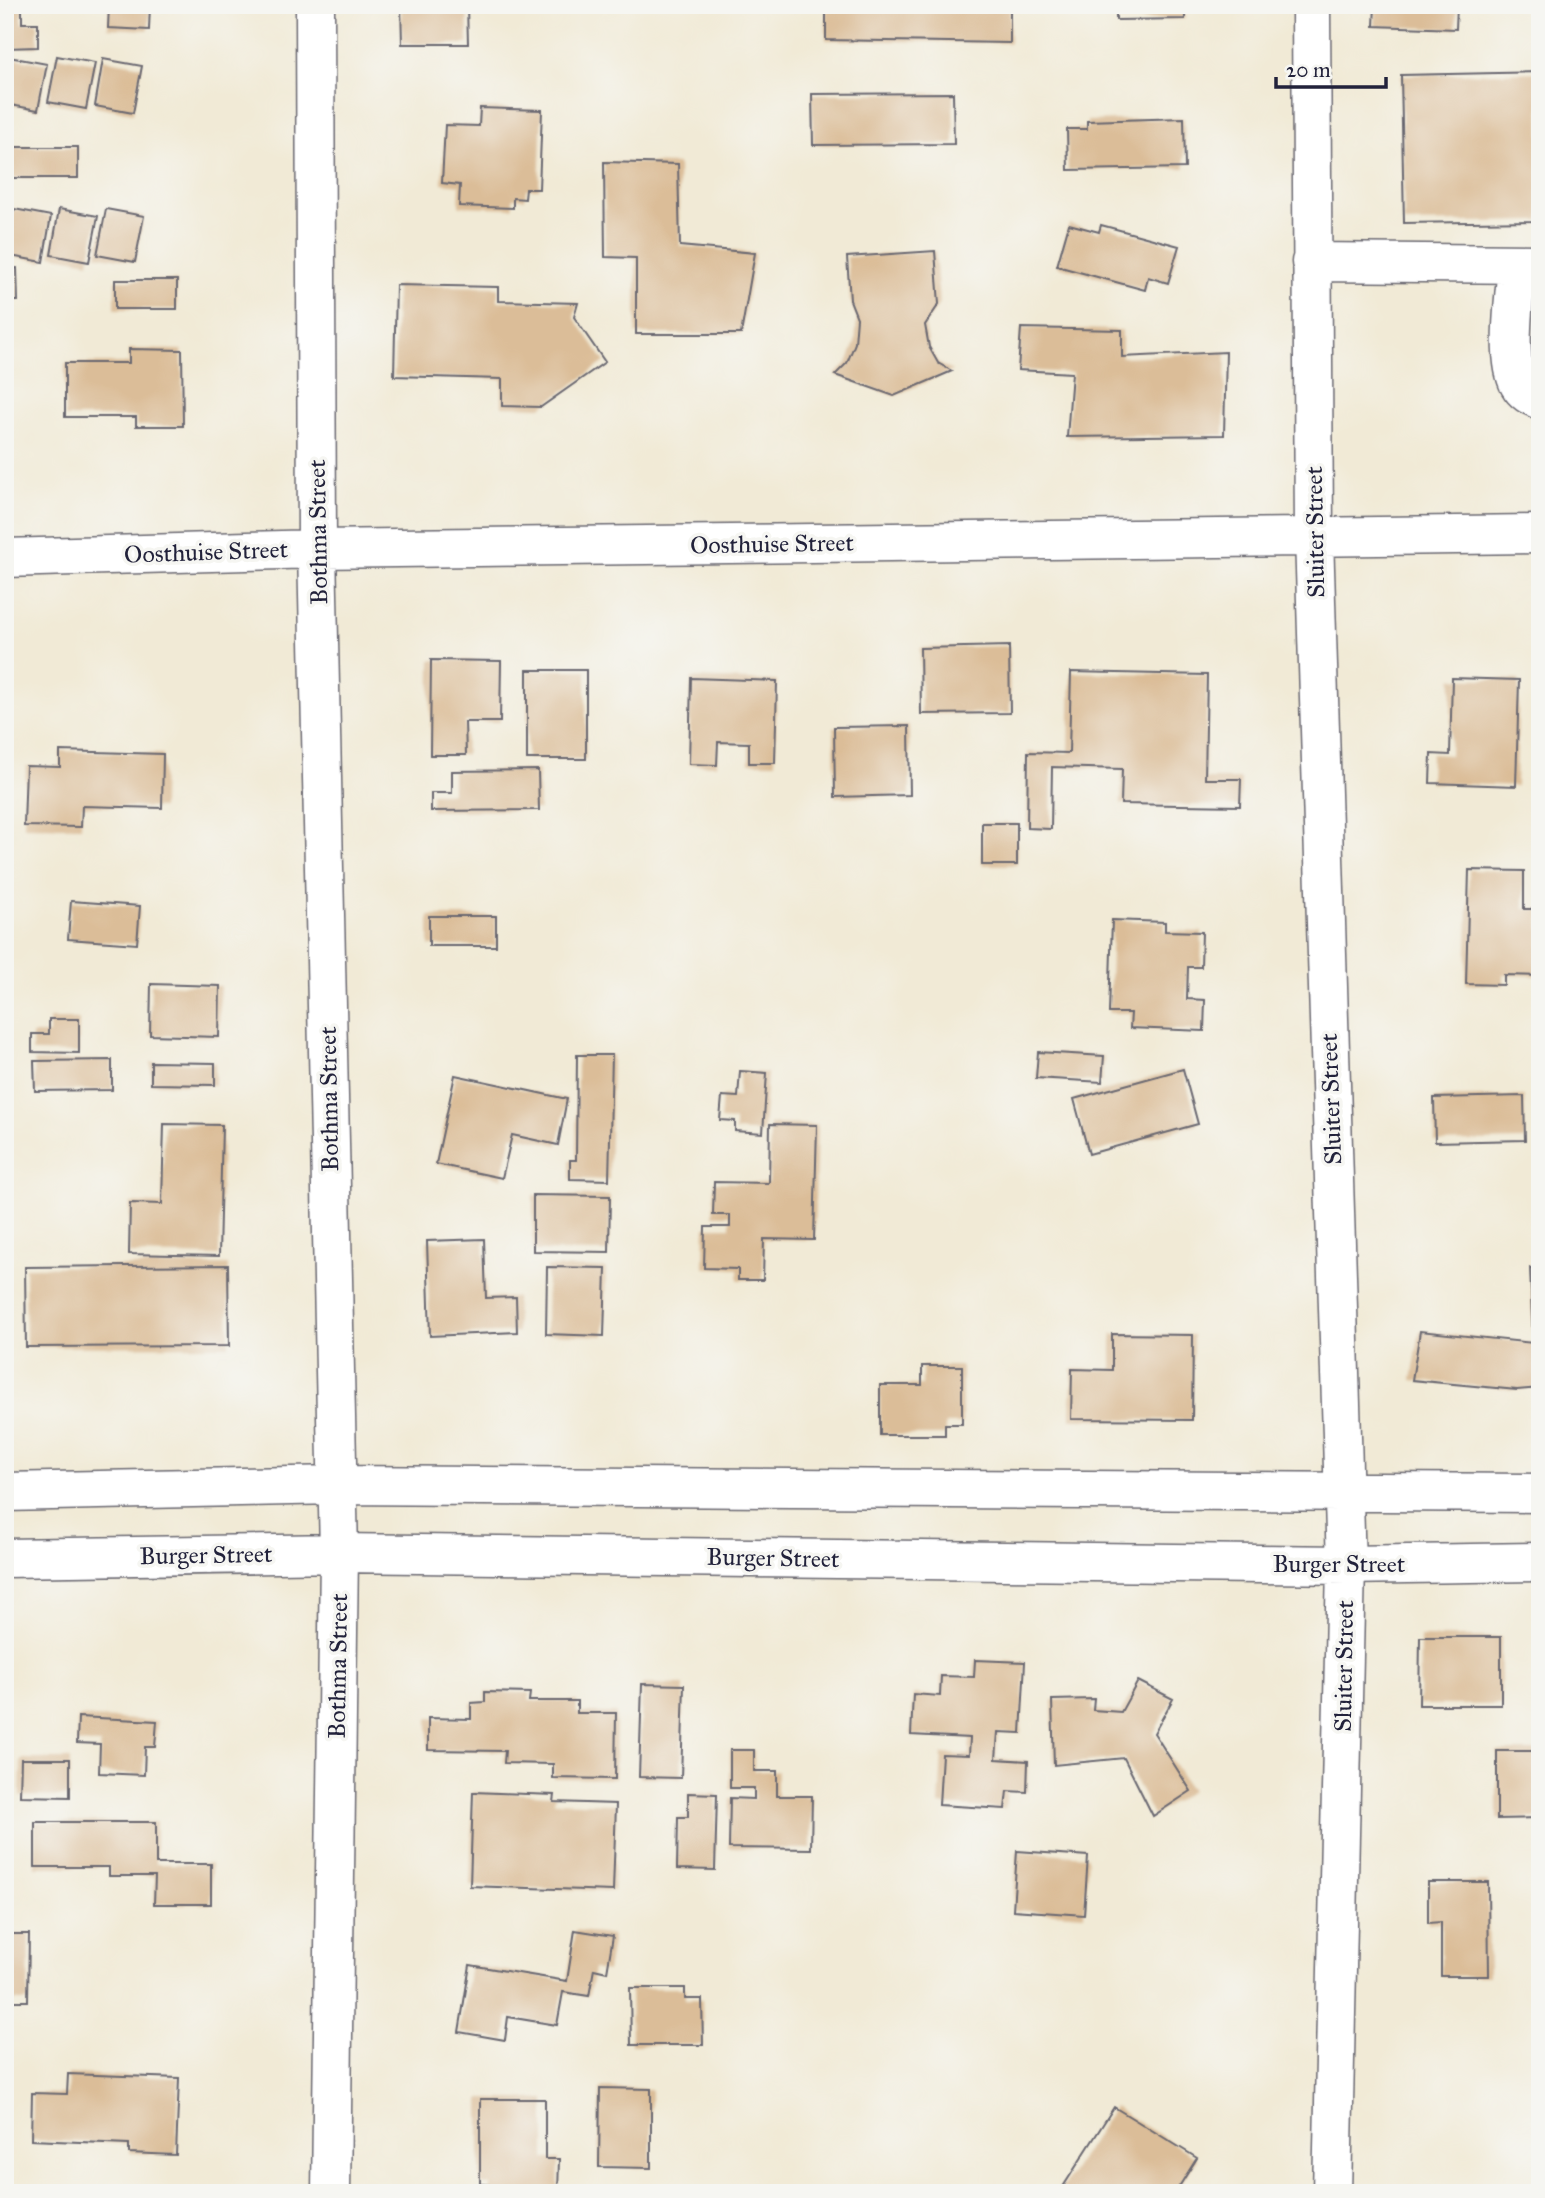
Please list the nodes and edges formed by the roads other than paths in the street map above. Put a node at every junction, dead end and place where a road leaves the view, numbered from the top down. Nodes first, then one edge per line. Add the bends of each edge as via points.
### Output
1 (315, 5) edge
2 (1311, 5) edge
3 (1311, 262) junction
4 (1528, 264) edge
5 (1540, 400) edge
6 (1540, 534) edge
7 (1314, 537) junction
8 (317, 549) junction
9 (5, 558) edge
10 (337, 1485) junction
11 (5, 1492) edge
12 (1343, 1492) junction
13 (1540, 1493) edge
14 (339, 1553) junction
15 (5, 1558) edge
16 (1540, 1562) edge
17 (1346, 1565) junction
18 (331, 2193) edge
19 (1332, 2193) edge

1 - 8 street, Bothma Street
2 - 3 street, Sluiter Street
3 - 4 street
3 - 7 street, Sluiter Street
4 - 5 street via 1512,355 1519,384
6 - 7 street, Oosthuise Street
7 - 8 street, Oosthuise Street
7 - 12 street, Sluiter Street
8 - 9 street, Oosthuise Street
8 - 10 street, Bothma Street
10 - 11 street
10 - 12 street
10 - 14 street, Bothma Street
12 - 13 street
12 - 17 street, Sluiter Street
14 - 15 street, Burger Street
14 - 17 street, Burger Street
14 - 18 street, Bothma Street
16 - 17 street, Burger Street
17 - 19 street, Sluiter Street

